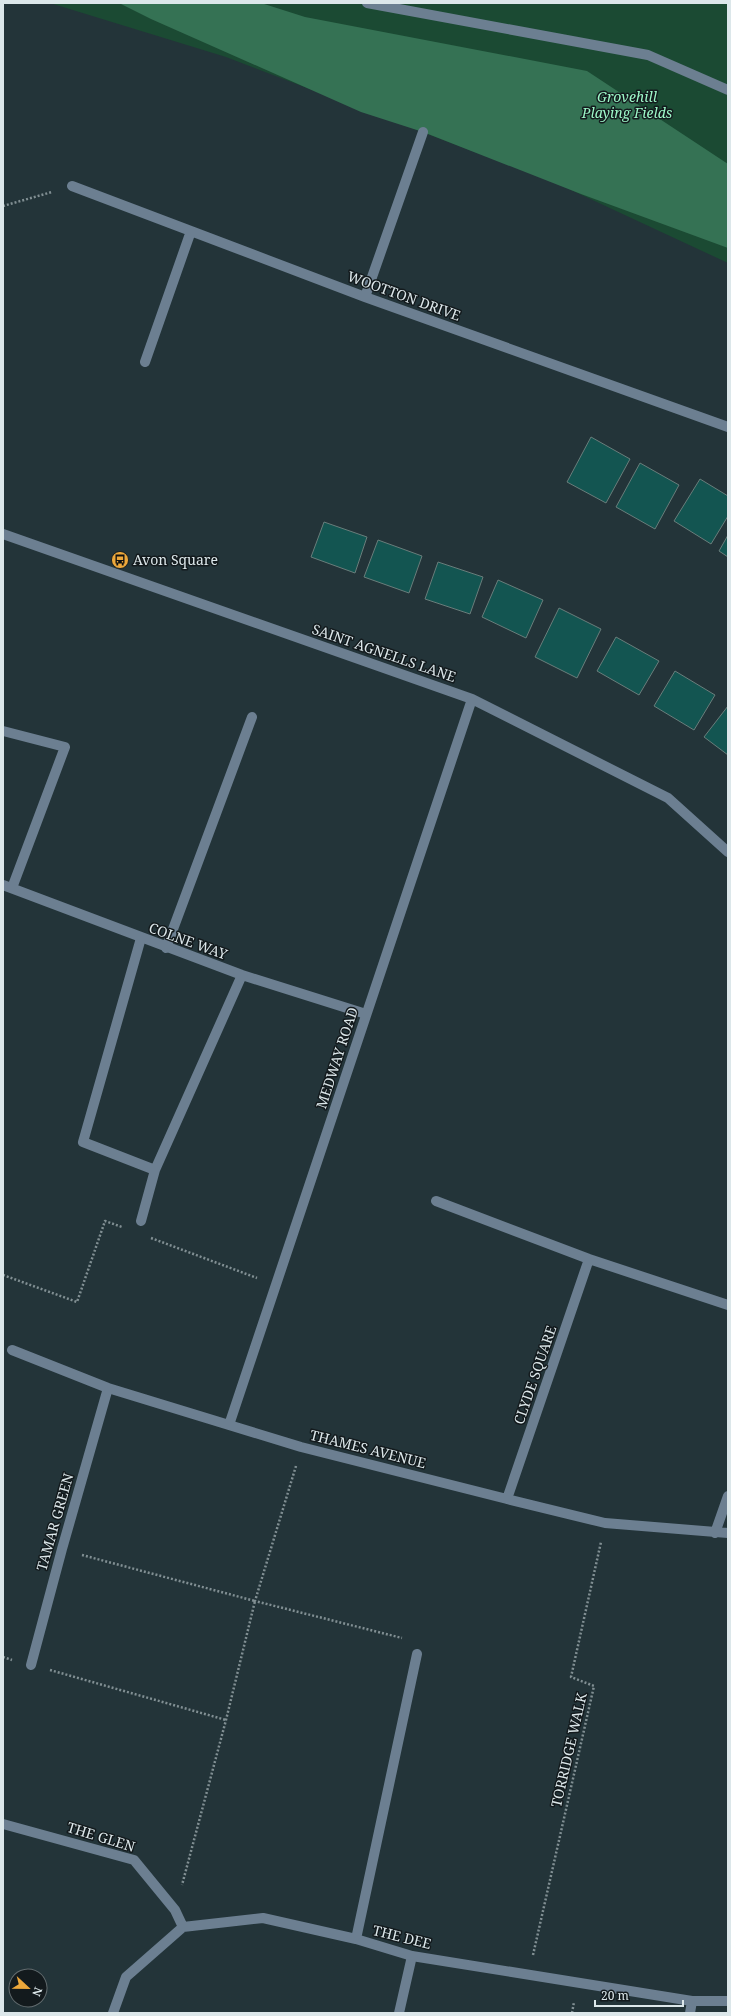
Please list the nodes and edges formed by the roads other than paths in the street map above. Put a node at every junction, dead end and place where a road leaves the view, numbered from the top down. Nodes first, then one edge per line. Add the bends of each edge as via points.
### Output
1 (367, 3) edge
2 (728, 90) edge
3 (423, 132) dead end
4 (72, 186) road end
5 (190, 231) junction
6 (365, 297) junction
7 (145, 362) dead end
8 (728, 427) edge
9 (3, 534) edge
10 (472, 699) junction
11 (252, 717) dead end
12 (3, 731) edge
13 (728, 852) edge
14 (8, 887) edge
15 (141, 938) junction
16 (166, 948) junction
17 (242, 976) junction
18 (366, 1014) junction
19 (155, 1170) junction
20 (436, 1201) dead end
21 (141, 1221) dead end
22 (589, 1259) junction
23 (728, 1305) edge
24 (12, 1350) dead end
25 (108, 1388) junction
26 (229, 1425) junction
27 (728, 1496) edge
28 (507, 1500) junction
29 (716, 1533) junction
30 (728, 1533) edge
31 (417, 1654) dead end
32 (31, 1665) road end
33 (3, 1824) edge
34 (183, 1927) junction
35 (356, 1939) junction
36 (412, 1956) junction
37 (692, 2001) junction
38 (728, 2001) edge
39 (113, 2013) edge
40 (399, 2013) edge
41 (690, 2013) edge

1 - 2 street via 648,55
3 - 6 street
4 - 5 street, WOOTTON DRIVE
5 - 6 street, WOOTTON DRIVE
5 - 7 street
6 - 8 street, WOOTTON DRIVE
9 - 10 street, SAINT AGNELLS LANE
10 - 13 street, SAINT AGNELLS LANE via 668,798
10 - 18 street, MEDWAY ROAD
11 - 16 street
12 - 14 street via 65,747
14 - 15 street, COLNE WAY
15 - 16 street, COLNE WAY
15 - 19 street via 83,1142
16 - 17 street, COLNE WAY
17 - 18 street, COLNE WAY
17 - 19 street
18 - 26 street, MEDWAY ROAD
19 - 21 street
20 - 22 street
22 - 23 street
22 - 28 street, CLYDE SQUARE
24 - 25 street, THAMES AVENUE
25 - 26 street, THAMES AVENUE
25 - 32 street, TAMAR GREEN
26 - 28 street, THAMES AVENUE
27 - 29 street
28 - 29 street, THAMES AVENUE via 605,1523
29 - 30 street, THAMES AVENUE
31 - 35 street
33 - 34 street, THE GLEN via 134,1860 175,1910
34 - 35 street, THE DEE via 263,1918
34 - 39 street via 126,1977
35 - 36 street, THE DEE
36 - 37 street, THE DEE
36 - 40 street
37 - 38 street, THE DEE
37 - 41 street

